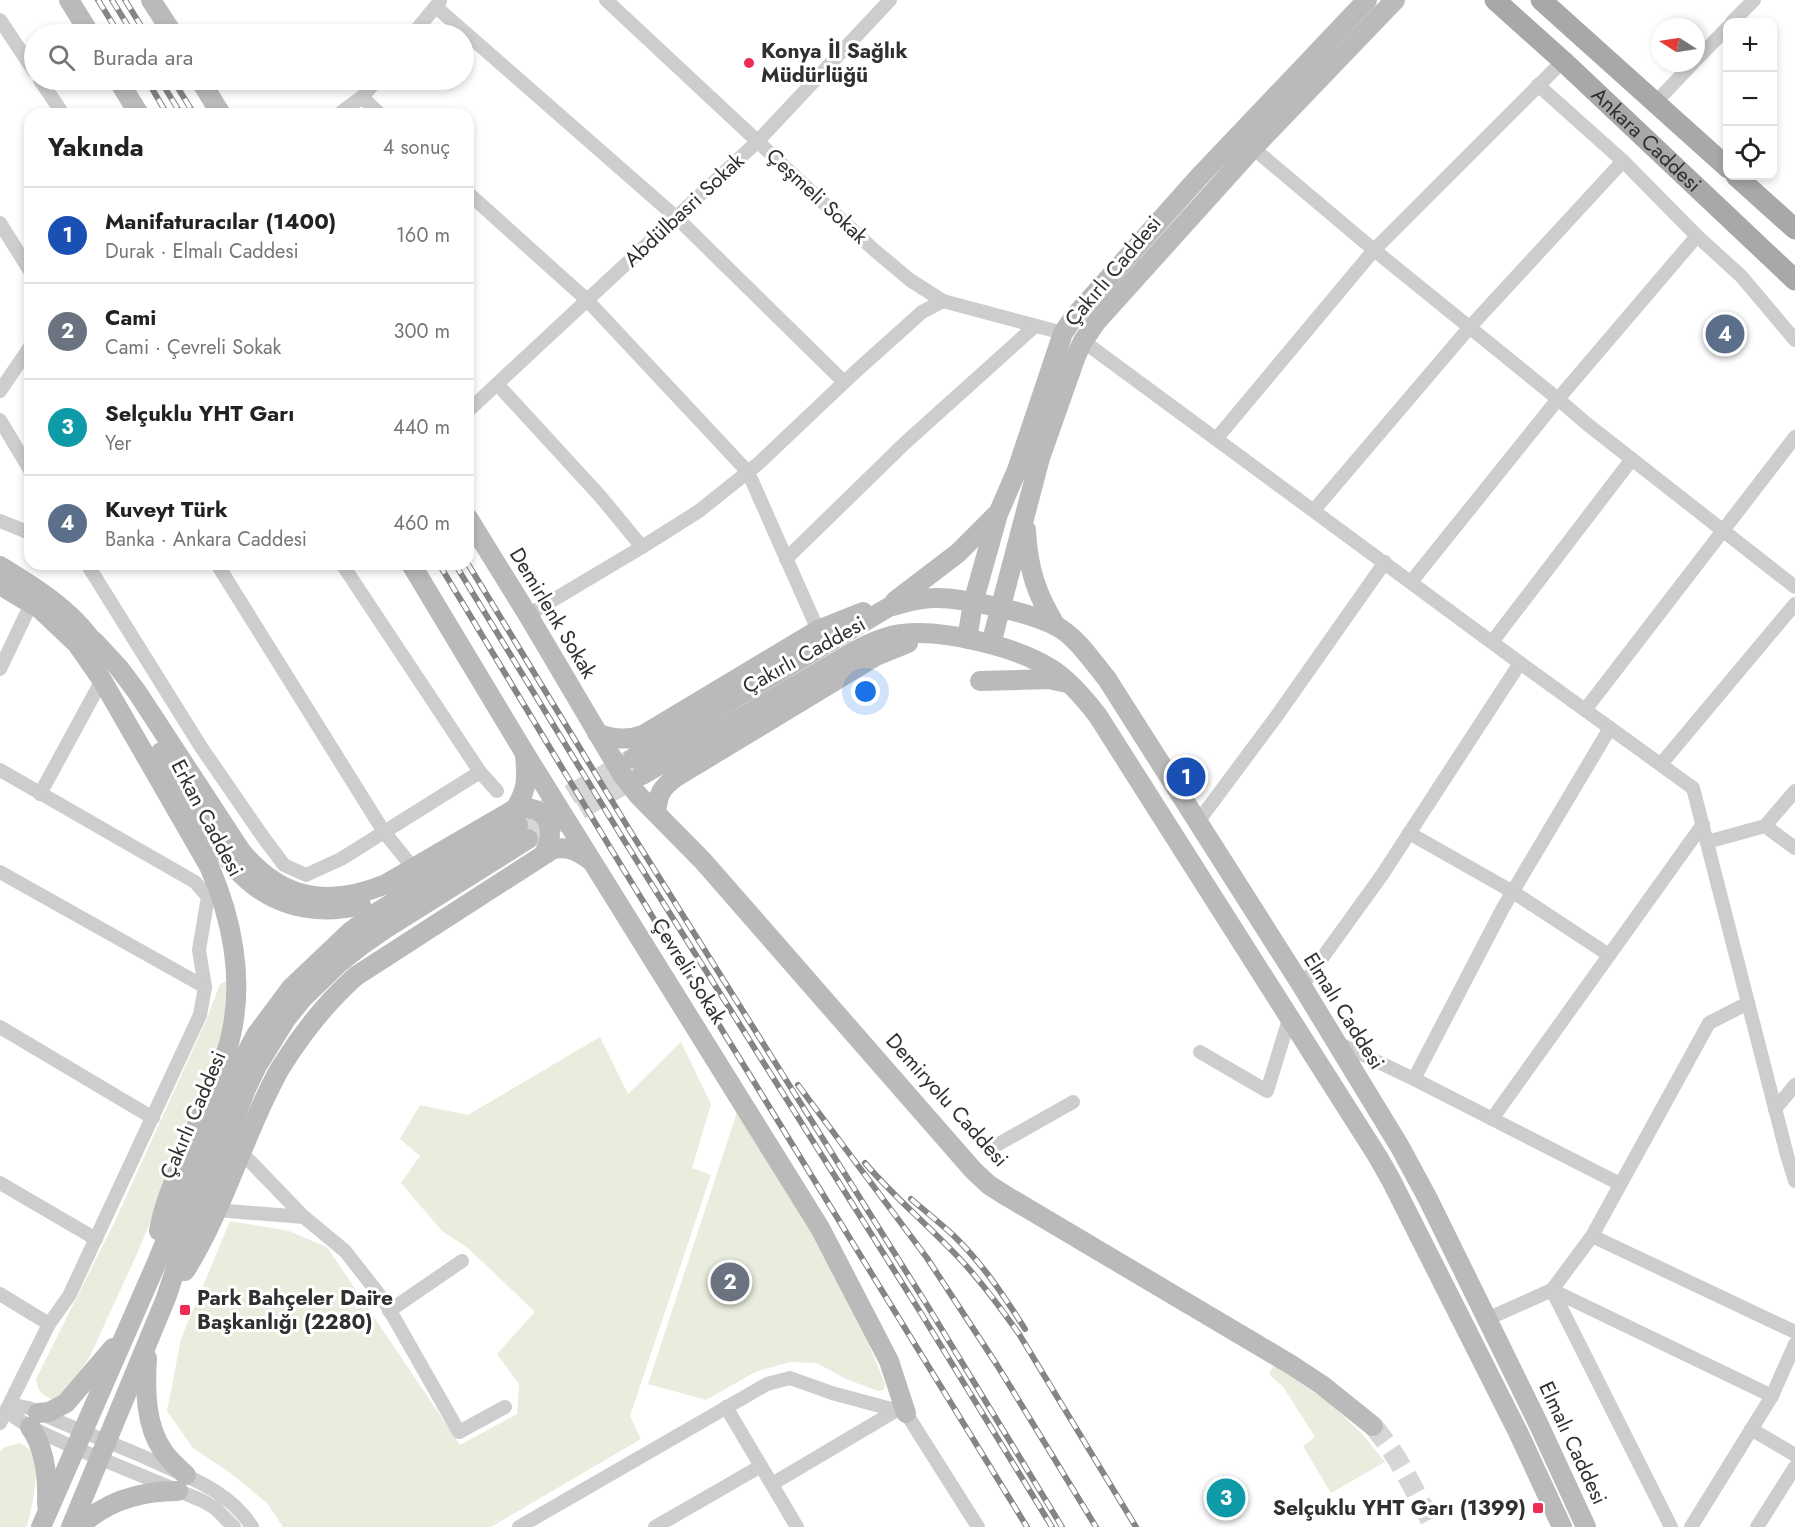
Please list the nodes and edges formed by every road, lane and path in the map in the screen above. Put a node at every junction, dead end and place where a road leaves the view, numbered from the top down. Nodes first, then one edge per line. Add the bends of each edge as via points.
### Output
1 (69, 0) edge
2 (151, 0) edge
3 (606, 0) edge
4 (890, 0) edge
5 (1367, 0) edge
6 (1395, 0) edge
7 (1542, 0) edge
8 (1754, 0) edge
9 (1494, 2) edge
10 (438, 4) edge
11 (1736, 18) edge
12 (0, 20) edge
13 (84, 24) edge
14 (166, 24) edge
15 (421, 24) edge
16 (460, 24) edge
17 (1723, 32) edge
18 (474, 36) edge
19 (1705, 51) edge
20 (24, 56) edge
21 (1563, 61) junction
22 (1685, 72) edge
23 (1539, 85) junction
24 (47, 90) edge
25 (124, 90) edge
26 (206, 90) edge
27 (369, 90) edge
28 (362, 98) junction
29 (1655, 103) junction
30 (59, 108) edge
31 (135, 108) edge
32 (217, 108) edge
33 (348, 108) edge
34 (373, 108) edge
35 (758, 141) junction
36 (1253, 148) junction
37 (1623, 160) junction
38 (1723, 164) edge
39 (1740, 180) edge
40 (474, 198) edge
41 (677, 218) junction
42 (0, 223) edge
43 (1795, 229) edge
44 (1697, 236) junction
45 (1374, 250) junction
46 (1774, 259) junction
47 (24, 261) edge
48 (1795, 280) edge
49 (1795, 290) edge
50 (587, 300) junction
51 (943, 301) junction
52 (1035, 326) junction
53 (1469, 328) junction
54 (1063, 333) junction
55 (1795, 340) edge
56 (1083, 341) junction
57 (24, 356) edge
58 (844, 382) junction
59 (496, 384) junction
60 (0, 391) edge
61 (1558, 399) junction
62 (474, 405) edge
63 (0, 420) edge
64 (1217, 438) junction
65 (1795, 438) edge
66 (1632, 459) junction
67 (24, 460) edge
68 (748, 472) junction
69 (1314, 510) junction
70 (998, 514) junction
71 (1025, 515) junction
72 (0, 521) edge
73 (474, 528) edge
74 (1724, 530) junction
75 (24, 531) edge
76 (642, 548) junction
77 (786, 559) junction
78 (1385, 562) junction
79 (0, 566) edge
80 (91, 570) edge
81 (221, 570) edge
82 (346, 570) edge
83 (415, 570) edge
84 (1411, 582) junction
85 (0, 585) edge
86 (1795, 587) edge
87 (973, 603) junction
88 (31, 604) junction
89 (1795, 604) edge
90 (889, 607) junction
91 (1001, 609) junction
92 (528, 615) junction
93 (1056, 626) junction
94 (818, 630) junction
95 (947, 635) junction
96 (967, 639) junction
97 (94, 641) junction
98 (1492, 642) junction
99 (992, 644) junction
100 (1520, 663) junction
101 (0, 669) edge
102 (102, 680) junction
103 (980, 681) dead end
104 (1070, 684) junction
105 (1585, 710) junction
106 (1610, 728) junction
107 (597, 733) junction
108 (524, 752) junction
109 (1661, 764) junction
110 (0, 770) edge
111 (480, 772) junction
112 (497, 791) dead end
113 (1795, 792) edge
114 (40, 794) junction
115 (656, 813) junction
116 (1197, 823) junction
117 (520, 824) junction
118 (1703, 824) junction
119 (1765, 826) junction
120 (384, 832) junction
121 (1409, 833) junction
122 (1707, 842) junction
123 (1795, 848) edge
124 (544, 854) junction
125 (406, 859) dead end
126 (593, 863) junction
127 (0, 872) edge
128 (436, 876) junction
129 (1513, 891) junction
130 (1609, 955) junction
131 (1302, 986) junction
132 (205, 987) junction
133 (1748, 1003) junction
134 (1290, 1017) junction
135 (0, 1027) edge
136 (1335, 1042) junction
137 (1200, 1052) dead end
138 (1414, 1079) junction
139 (1795, 1085) edge
140 (1073, 1102) dead end
141 (1775, 1109) junction
142 (153, 1118) junction
143 (1492, 1119) junction
144 (988, 1150) dead end
145 (241, 1152) junction
146 (1795, 1181) edge
147 (0, 1183) edge
148 (1620, 1184) junction
149 (216, 1210) junction
150 (304, 1217) junction
151 (1592, 1236) junction
152 (96, 1239) junction
153 (462, 1261) dead end
154 (157, 1262) junction
155 (1552, 1290) junction
156 (0, 1294) edge
157 (166, 1298) junction
158 (389, 1311) junction
159 (1487, 1319) junction
160 (49, 1324) junction
161 (1795, 1332) edge
162 (124, 1337) junction
163 (1795, 1344) edge
164 (147, 1345) junction
165 (1772, 1396) junction
166 (8, 1407) junction
167 (506, 1407) dead end
168 (726, 1407) junction
169 (902, 1412) junction
170 (34, 1420) junction
171 (0, 1423) edge
172 (1373, 1426) tunnel mouth
173 (1751, 1429) junction
174 (79, 1439) junction
175 (103, 1450) junction
176 (1795, 1455) edge
177 (761, 1466) junction
178 (1795, 1467) edge
179 (182, 1483) junction
180 (772, 1484) junction
181 (44, 1520) edge
182 (526, 1525) edge
183 (70, 1527) edge
184 (79, 1527) edge
185 (234, 1527) edge
186 (252, 1527) edge
187 (655, 1527) edge
188 (797, 1527) edge
189 (978, 1527) edge
190 (1562, 1527) edge
191 (1586, 1527) edge
192 (1671, 1527) edge
193 (1691, 1527) edge
194 (1757, 1527) edge

1 - 13 main road
2 - 14 main road
3 - 35 street, Çeşmeli Sokak
4 - 35 street, Abdülbasri Sokak
5 - 54 main road, Çakırlı Caddesi via 1198,178
6 - 36 main road, Çakırlı Caddesi
7 - 29 main road, Ankara Caddesi
8 - 11 street
9 - 21 main road, Ankara Caddesi
10 - 15 street
10 - 16 street
12 - 20 street
17 - 19 street
18 - 41 street
21 - 23 street
21 - 46 main road, Ankara Caddesi
22 - 29 street
23 - 37 street
23 - 45 street
24 - 30 street
25 - 31 main road
26 - 32 main road
27 - 28 street
28 - 33 street
28 - 34 street
29 - 38 main road, Ankara Caddesi
35 - 41 street, Abdülbasri Sokak
35 - 51 street, Çeşmeli Sokak via 873,249
36 - 45 street
36 - 56 main road, Çakırlı Caddesi
37 - 44 street
37 - 53 street
39 - 43 main road, Ankara Caddesi
40 - 50 street
41 - 50 street, Abdülbasri Sokak
41 - 58 street
42 - 47 street
44 - 55 street via 1741,276
44 - 61 street
45 - 53 street
45 - 64 street
46 - 48 main road, Ankara Caddesi
46 - 49 main road
50 - 59 street, Abdülbasri Sokak
50 - 68 street
51 - 52 street, Çeşmeli Sokak
51 - 58 street via 922,312
52 - 54 street, Çeşmeli Sokak
52 - 77 street via 905,443
53 - 61 street
53 - 69 street
54 - 70 main road, Çakırlı Caddesi via 1017,470
56 - 64 street
56 - 71 main road, Çakırlı Caddesi via 1040,458
57 - 60 street
58 - 68 street
59 - 62 street, Abdülbasri Sokak
59 - 76 street via 600,496
61 - 66 street
61 - 84 street
63 - 67 street
64 - 69 street
65 - 74 street
66 - 74 street
66 - 98 street
68 - 76 street via 699,511
68 - 77 street
69 - 78 street
70 - 87 main road, Çakırlı Caddesi
70 - 90 main road via 958,553
71 - 91 main road, Çakırlı Caddesi
71 - 93 main road via 1034,584
72 - 75 street
73 - 92 main road, Demirlenk Sokak
74 - 86 street
74 - 105 street
76 - 92 street
77 - 94 street
78 - 84 street
78 - 116 street
79 - 97 main road, Erkan Caddesi via 55,603
80 - 120 street via 201,747 284,865 306,875
81 - 120 street
82 - 111 street
83 - 108 main road, Çevreli Sokak
84 - 98 street
85 - 88 main road, Erkan Caddesi
87 - 90 main road, Çakırlı Caddesi via 934,598
87 - 91 main road, Elmalı Caddesi
87 - 96 main road, Çakırlı Caddesi
88 - 101 street
88 - 102 main road, Erkan Caddesi via 77,644
89 - 109 street
90 - 94 main road
90 - 95 main road, Çakırlı Caddesi via 638,766 869,644 904,634
91 - 93 main road, Elmalı Caddesi
91 - 99 main road, Çakırlı Caddesi
92 - 107 main road, Demirlenk Sokak
93 - 116 main road, Elmalı Caddesi via 1082,648 1107,679
94 - 107 main road via 643,735 620,740
95 - 96 main road, Çakırlı Caddesi
95 - 115 main road via 910,642 876,656 676,777 660,792
96 - 99 main road
97 - 117 main road via 137,692 241,851 267,878 293,892 327,897 367,892
97 - 128 main road, Erkan Caddesi via 232,865 267,895 288,905 335,910 380,899
98 - 100 street
99 - 104 main road via 1039,662
100 - 105 street
100 - 121 street
102 - 114 street
102 - 154 main road, Erkan Caddesi via 209,866 228,921 235,967 231,1036 166,1203 157,1242
103 - 104 main road via 1049,679
104 - 134 main road via 1098,716
105 - 106 street
106 - 109 street
106 - 129 street
107 - 115 main road, Demiryolu Caddesi via 623,776
108 - 117 main road via 527,773
108 - 126 main road, Çevreli Sokak
109 - 118 street via 1693,788
110 - 114 street
111 - 112 street
111 - 120 street
113 - 119 street
114 - 132 street via 195,882 208,897 200,950
115 - 172 main road, Demiryolu Caddesi via 703,861 989,1185 1272,1352
116 - 131 main road, Elmalı Caddesi
117 - 124 main road via 528,807 548,821 551,838
117 - 128 main road, Çakırlı Caddesi
117 - 157 main road, Çakırlı Caddesi via 362,945 321,980 286,1019 246,1089
118 - 122 street
118 - 130 street
119 - 122 street
119 - 123 street
120 - 125 street
121 - 129 street
121 - 131 street
122 - 133 street
124 - 126 main road via 561,847 572,849
124 - 145 main road via 356,976 333,997 282,1064
126 - 169 main road, Çevreli Sokak via 820,1228 889,1361
127 - 132 street
128 - 154 main road, Çakırlı Caddesi via 351,931 291,987 273,1011 231,1082
129 - 130 street
129 - 138 street
130 - 143 street
131 - 136 main road, Elmalı Caddesi
132 - 142 street via 200,1015
133 - 141 street
133 - 148 street via 1709,1023
134 - 137 street via 1267,1092
134 - 190 main road via 1391,1180
135 - 142 street
136 - 138 street
136 - 159 main road, Elmalı Caddesi via 1423,1188
138 - 143 street
139 - 141 street
140 - 144 street
141 - 146 street
142 - 152 street
143 - 148 street
145 - 149 main road
145 - 150 street
147 - 152 street
148 - 151 street
149 - 150 street
149 - 157 main road via 193,1258
150 - 158 street via 345,1251
151 - 155 street
151 - 161 street
152 - 160 street via 69,1296
153 - 158 street
154 - 162 main road, Çakırlı Caddesi
155 - 159 street
155 - 165 street
155 - 192 street
156 - 160 street
157 - 164 main road, Çakırlı Caddesi
158 - 167 street via 459,1432
159 - 191 main road, Elmalı Caddesi
160 - 166 street
162 - 170 main road via 66,1403
162 - 174 main road, Çakırlı Caddesi
163 - 165 street
164 - 175 main road, Çakırlı Caddesi
164 - 179 main road via 149,1416 161,1449
165 - 173 street
166 - 170 street via 13,1416
166 - 171 street
168 - 169 street via 767,1384 790,1378
168 - 177 street
168 - 182 street
169 - 180 street
169 - 189 street
170 - 174 street
170 - 181 main road via 46,1485
173 - 176 street
173 - 193 street
174 - 175 street
174 - 175 street
174 - 181 main road, Çakırlı Caddesi
175 - 179 street
175 - 183 main road, Çakırlı Caddesi
177 - 180 street
177 - 187 street
178 - 194 street
179 - 184 main road via 120,1500 90,1516
179 - 185 street via 191,1495 215,1508
179 - 186 street via 213,1489 234,1504
180 - 188 street

